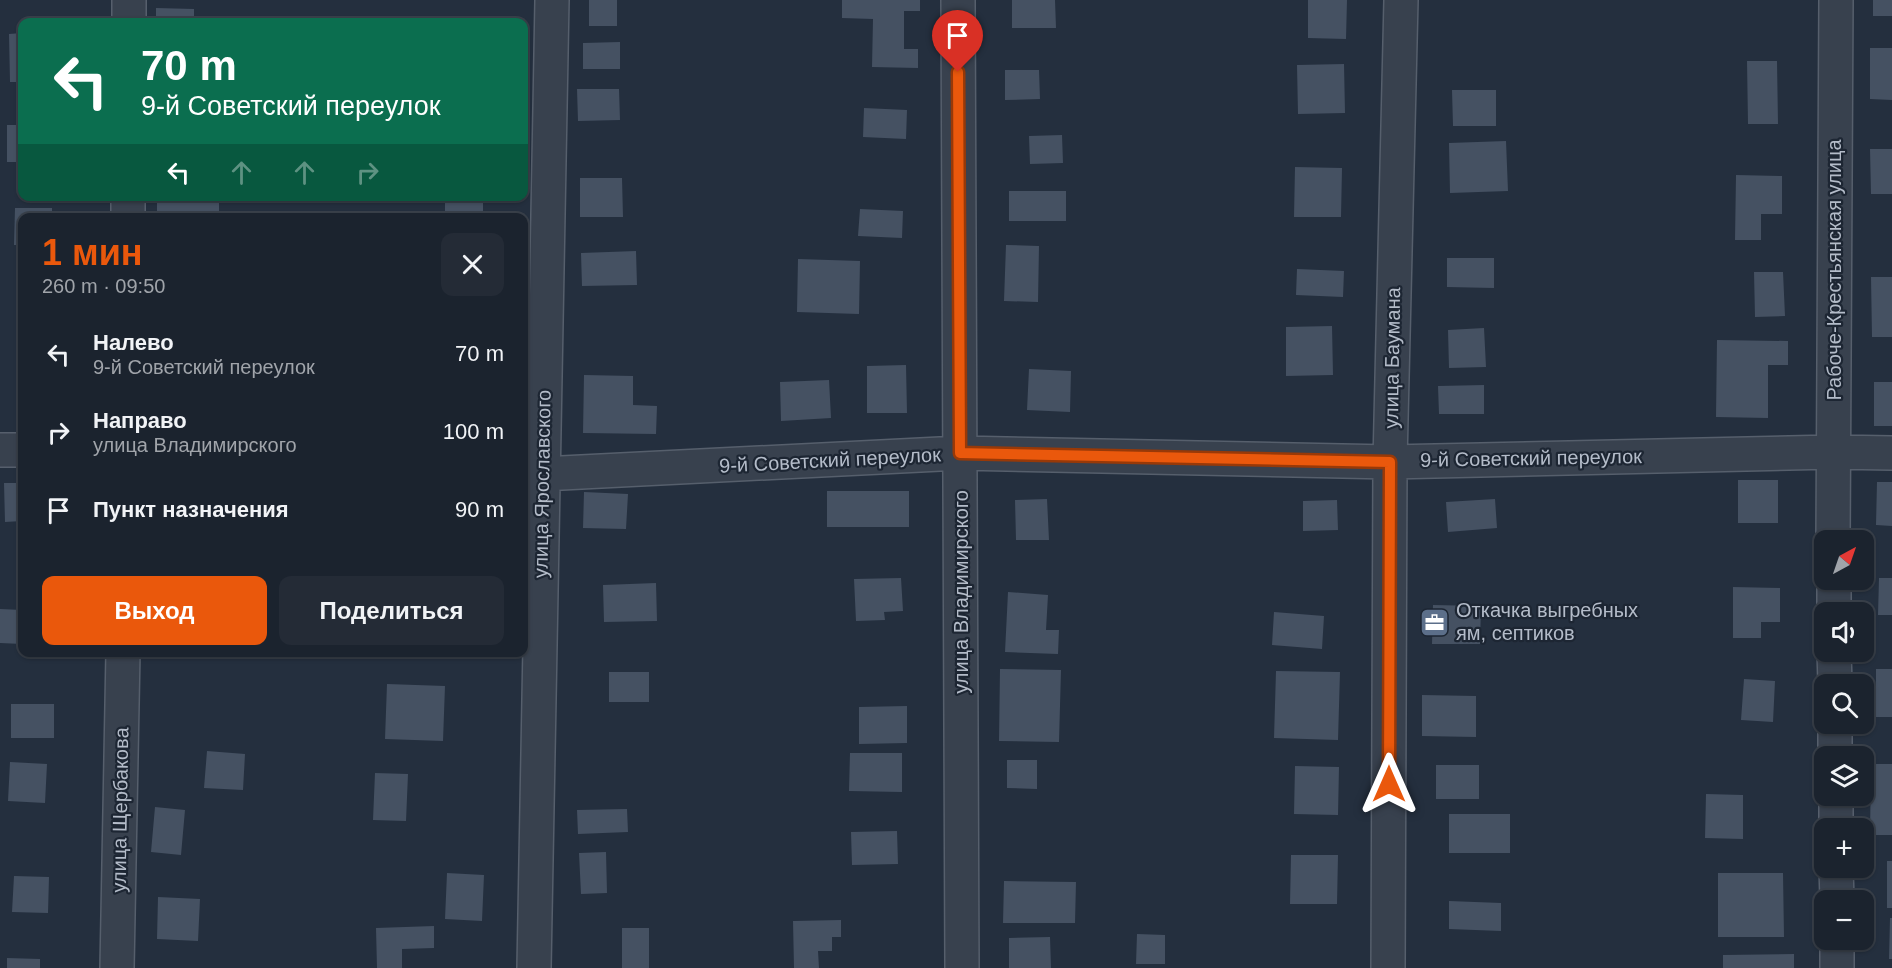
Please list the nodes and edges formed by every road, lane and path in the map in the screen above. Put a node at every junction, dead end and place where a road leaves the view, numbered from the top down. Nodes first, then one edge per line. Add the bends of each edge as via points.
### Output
1 (129, 0) edge
2 (552, 0) edge
3 (958, 0) edge
4 (1401, 0) edge
5 (1836, 0) edge
6 (129, 18) edge
7 (0, 450) edge
8 (18, 450) edge
9 (1833, 452) junction
10 (960, 453) junction
11 (1892, 453) edge
12 (1390, 462) junction
13 (533, 474) edge
14 (1833, 530) edge
15 (123, 657) edge
16 (1837, 950) edge
17 (117, 968) edge
18 (534, 968) edge
19 (962, 968) edge
20 (1388, 968) edge
21 (1837, 968) edge

1 - 6 street
2 - 13 street, улица Ярославского
3 - 10 street, улица Владимирского
4 - 12 street, улица Баумана
5 - 9 street, Рабоче-Крестьянская улица
7 - 8 street
9 - 11 street, 9-й Советский переулок
9 - 12 street, 9-й Советский переулок
9 - 14 street, Рабоче-Крестьянская улица
10 - 12 street, 9-й Советский переулок
10 - 13 street, 9-й Советский переулок
10 - 19 street, улица Владимирского
12 - 20 street, улица Баумана
13 - 18 street, улица Ярославского
15 - 17 street, улица Щербакова
16 - 21 street

